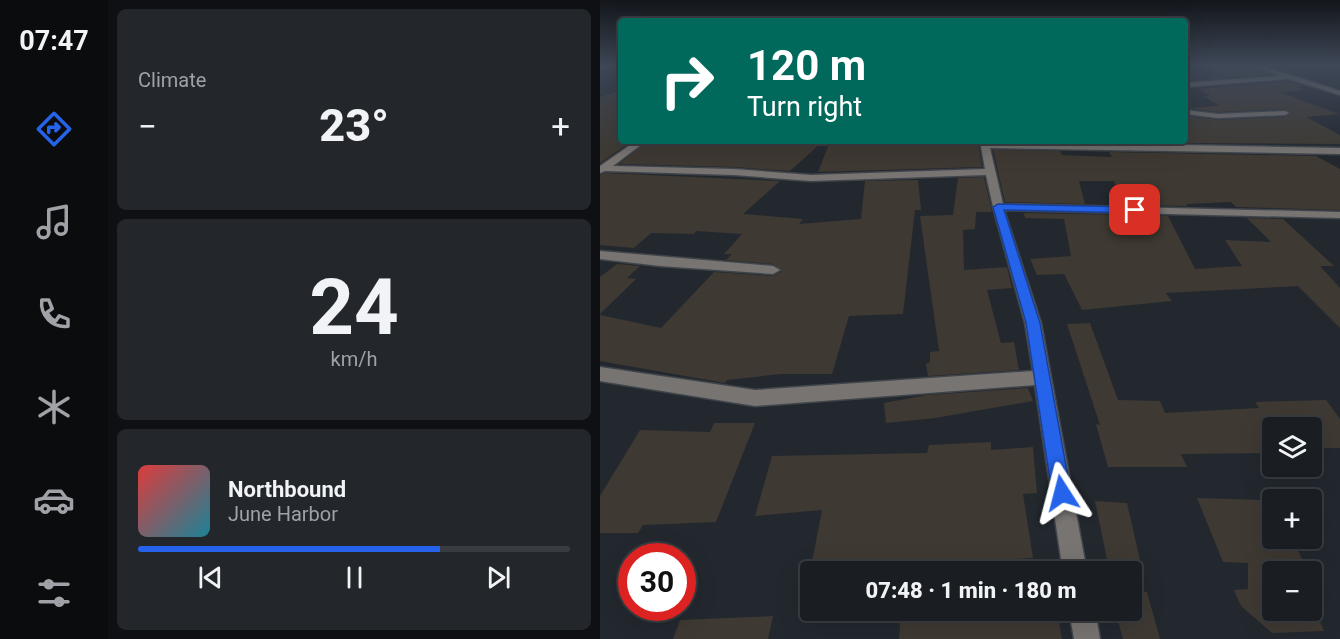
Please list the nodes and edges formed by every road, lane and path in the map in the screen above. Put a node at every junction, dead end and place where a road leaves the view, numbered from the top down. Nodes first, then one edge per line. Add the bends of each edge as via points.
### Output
1 (1188, 112) edge
2 (1285, 113) dead end
3 (637, 144) edge
4 (985, 144) edge
5 (1029, 144) edge
6 (1340, 151) edge
7 (603, 166) edge
8 (990, 172) junction
9 (998, 207) junction
10 (1340, 215) edge
11 (600, 255) edge
12 (773, 270) dead end
13 (600, 374) edge
14 (1044, 378) junction
15 (1073, 561) edge
16 (1084, 621) edge
17 (1087, 639) edge

1 - 2 street via 1218,116
3 - 7 street
4 - 8 street
5 - 6 street
7 - 8 street via 811,178
8 - 9 street
9 - 10 street
9 - 14 street via 1033,323
11 - 12 street
13 - 14 street via 755,398
14 - 15 street
16 - 17 street

